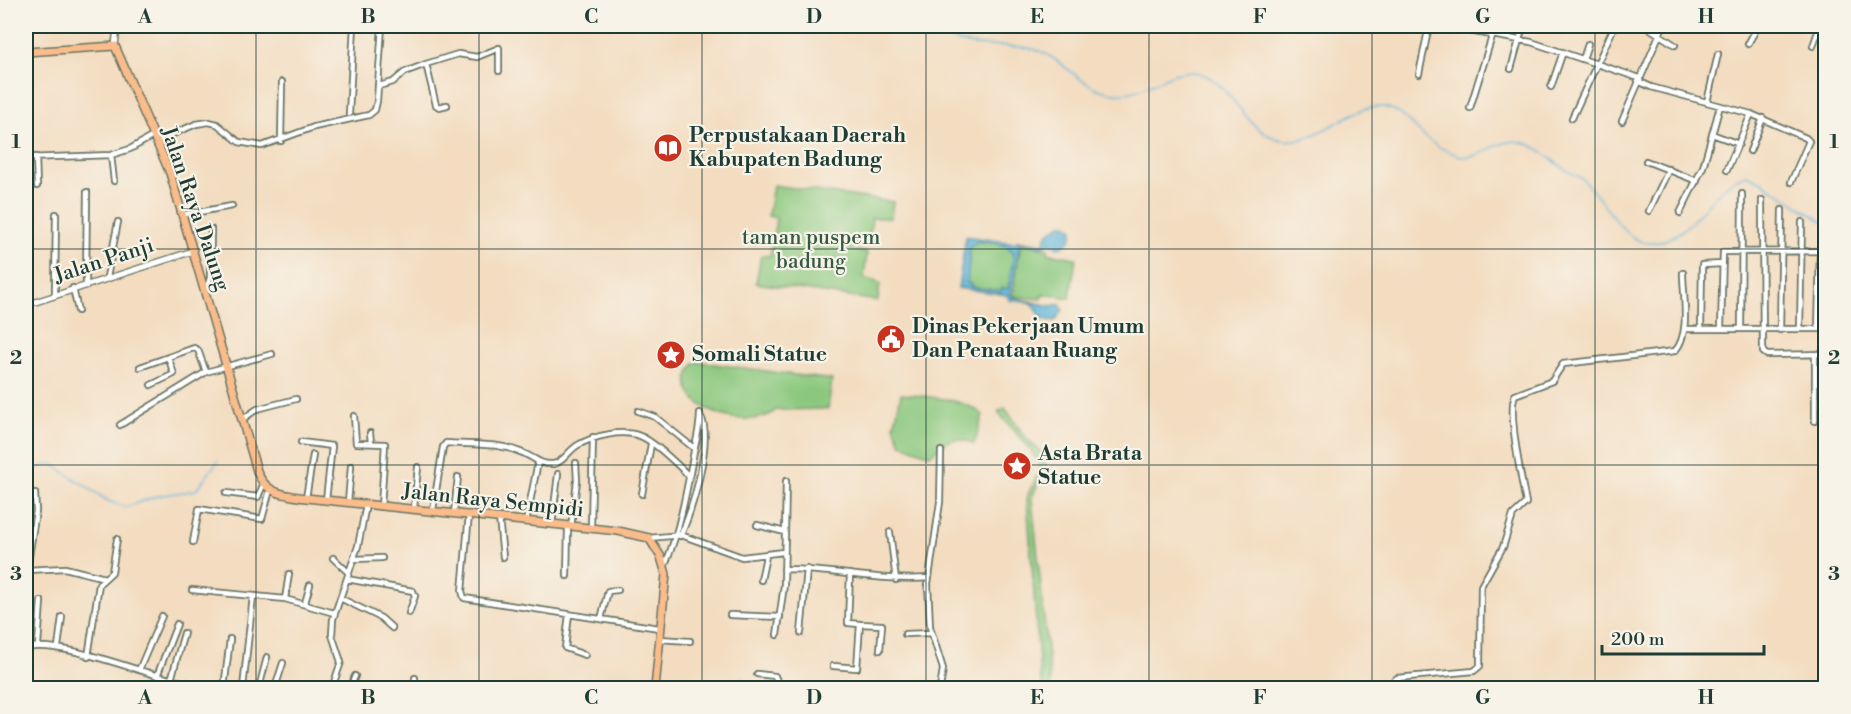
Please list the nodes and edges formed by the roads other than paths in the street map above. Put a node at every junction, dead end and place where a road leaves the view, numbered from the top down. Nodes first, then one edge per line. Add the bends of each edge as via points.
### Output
1 (117, 26) edge
2 (354, 26) edge
3 (382, 26) edge
4 (1429, 26) edge
5 (1442, 26) edge
6 (1523, 26) edge
7 (1646, 26) edge
8 (1663, 26) edge
9 (1758, 26) edge
10 (1820, 26) edge
11 (1614, 27) edge
12 (1493, 33) junction
13 (1659, 34) junction
14 (1520, 39) junction
15 (1588, 44) dead end
16 (1748, 44) dead end
17 (1676, 45) dead end
18 (115, 46) junction
19 (1813, 46) dead end
20 (26, 52) edge
21 (1563, 52) junction
22 (1718, 54) dead end
23 (1583, 59) junction
24 (426, 64) junction
25 (1598, 64) junction
26 (1511, 69) dead end
27 (499, 71) dead end
28 (1419, 74) dead end
29 (1639, 79) junction
30 (282, 82) dead end
31 (379, 87) junction
32 (1551, 87) dead end
33 (1707, 102) junction
34 (447, 105) dead end
35 (1720, 106) junction
36 (1470, 108) dead end
37 (349, 114) dead end
38 (1751, 114) junction
39 (1572, 118) dead end
40 (1763, 118) junction
41 (1622, 121) dead end
42 (1712, 134) junction
43 (156, 138) junction
44 (280, 141) junction
45 (1739, 144) junction
46 (1750, 151) dead end
47 (111, 155) junction
48 (26, 158) edge
49 (36, 158) junction
50 (1646, 161) dead end
51 (1669, 169) junction
52 (1727, 170) dead end
53 (114, 181) dead end
54 (1697, 181) junction
55 (1791, 183) dead end
56 (37, 186) dead end
57 (87, 192) dead end
58 (1742, 194) dead end
59 (1762, 200) dead end
60 (232, 206) dead end
61 (1782, 210) dead end
62 (1649, 211) dead end
63 (1680, 213) dead end
64 (56, 214) dead end
65 (182, 214) junction
66 (118, 222) dead end
67 (1802, 222) dead end
68 (211, 229) dead end
69 (193, 250) junction
70 (1782, 250) junction
71 (1801, 250) junction
72 (1742, 251) junction
73 (1762, 251) junction
74 (1823, 251) edge
75 (1722, 264) junction
76 (1683, 273) dead end
77 (107, 277) junction
78 (86, 283) junction
79 (73, 288) junction
80 (206, 291) junction
81 (55, 294) junction
82 (26, 305) edge
83 (78, 311) dead end
84 (1684, 329) junction
85 (1701, 329) junction
86 (1721, 329) junction
87 (1741, 329) junction
88 (1800, 329) junction
89 (1818, 329) junction
90 (1826, 329) edge
91 (1761, 330) junction
92 (1780, 330) junction
93 (272, 354) dead end
94 (1826, 354) edge
95 (1815, 355) junction
96 (168, 357) junction
97 (140, 367) dead end
98 (228, 367) junction
99 (206, 372) junction
100 (151, 385) dead end
101 (296, 399) dead end
102 (638, 411) dead end
103 (354, 416) dead end
104 (243, 419) junction
105 (1815, 421) dead end
106 (120, 425) dead end
107 (370, 433) dead end
108 (593, 437) junction
109 (301, 442) dead end
110 (371, 442) junction
111 (651, 444) junction
112 (695, 449) junction
113 (942, 451) dead end
114 (313, 455) dead end
115 (538, 462) junction
116 (576, 463) dead end
117 (692, 465) junction
118 (351, 466) dead end
119 (700, 466) junction
120 (418, 467) dead end
121 (558, 474) dead end
122 (458, 477) dead end
123 (690, 477) junction
124 (786, 481) dead end
125 (266, 488) junction
126 (541, 489) dead end
127 (34, 493) dead end
128 (226, 493) dead end
129 (642, 494) dead end
130 (685, 497) junction
131 (306, 498) junction
132 (693, 499) junction
133 (326, 500) junction
134 (348, 503) junction
135 (366, 505) junction
136 (381, 507) junction
137 (414, 508) junction
138 (433, 510) junction
139 (454, 513) junction
140 (469, 514) junction
141 (499, 518) junction
142 (527, 522) junction
143 (552, 525) junction
144 (757, 525) dead end
145 (570, 527) junction
146 (591, 528) junction
147 (785, 532) junction
148 (890, 532) dead end
149 (674, 535) junction
150 (681, 535) junction
151 (649, 538) junction
152 (117, 539) dead end
153 (193, 542) dead end
154 (674, 542) junction
155 (783, 552) junction
156 (766, 556) junction
157 (503, 557) dead end
158 (333, 558) dead end
159 (382, 558) dead end
160 (354, 560) junction
161 (665, 565) junction
162 (784, 569) junction
163 (807, 569) junction
164 (349, 573) junction
165 (289, 574) dead end
166 (850, 574) junction
167 (567, 576) dead end
168 (105, 578) junction
169 (929, 578) junction
170 (347, 579) junction
171 (761, 580) dead end
172 (896, 580) junction
173 (310, 585) dead end
174 (192, 590) dead end
175 (618, 590) dead end
176 (254, 596) junction
177 (340, 598) junction
178 (285, 599) junction
179 (41, 601) dead end
180 (305, 603) junction
181 (334, 613) junction
182 (409, 614) dead end
183 (569, 614) junction
184 (730, 615) dead end
185 (162, 616) dead end
186 (62, 617) dead end
187 (780, 617) junction
188 (601, 619) junction
189 (177, 624) dead end
190 (860, 624) junction
191 (392, 628) dead end
192 (659, 628) junction
193 (184, 633) dead end
194 (801, 633) dead end
195 (931, 633) junction
196 (905, 634) dead end
197 (777, 635) dead end
198 (230, 639) dead end
199 (659, 639) junction
200 (690, 641) dead end
201 (38, 645) junction
202 (58, 647) junction
203 (26, 648) edge
204 (880, 650) dead end
205 (585, 655) dead end
206 (88, 657) junction
207 (267, 657) dead end
208 (283, 663) dead end
209 (834, 666) dead end
210 (139, 670) junction
211 (757, 674) dead end
212 (157, 676) junction
213 (355, 676) dead end
214 (415, 678) dead end
215 (171, 680) junction
216 (225, 688) edge
217 (243, 688) edge
218 (259, 688) edge
219 (275, 688) edge
220 (332, 688) edge
221 (350, 688) edge
222 (415, 688) edge
223 (655, 688) edge
224 (780, 688) edge
225 (940, 688) edge
226 (1391, 688) edge

1 - 18 street, Jalan Raya Dalung
2 - 37 street
3 - 31 street
4 - 28 street
5 - 12 street
6 - 14 street
7 - 13 street
8 - 13 street
9 - 16 street
10 - 19 street
11 - 25 street
12 - 14 street
12 - 36 street
13 - 17 street
13 - 29 street
14 - 21 street
14 - 26 street
15 - 23 street
18 - 20 main road
18 - 43 main road, Jalan Raya Dalung
21 - 23 street
21 - 32 street
22 - 33 street
23 - 25 street
24 - 27 street via 458,54 477,57 499,48
24 - 31 street
24 - 34 street via 436,105
25 - 29 street
25 - 39 street
29 - 33 street via 1651,87
29 - 41 street
30 - 44 street
31 - 44 street via 375,110 369,115 314,127
33 - 35 street
35 - 38 street
35 - 42 street
38 - 40 street
38 - 45 street
40 - 46 street
40 - 55 street via 1809,141
42 - 45 street
42 - 54 street
43 - 44 street via 209,122 250,145
43 - 47 street
43 - 65 main road, Jalan Raya Dalung
45 - 52 street
47 - 49 street
47 - 53 street
48 - 49 street
49 - 56 street
50 - 51 street
51 - 54 street
51 - 62 street
54 - 63 street
57 - 78 street
58 - 72 street
59 - 73 street
60 - 65 street
61 - 70 street
64 - 81 street
65 - 69 main road, Jalan Raya Dalung
66 - 77 street
67 - 71 street
68 - 80 street
69 - 77 street, Jalan Panji
69 - 80 main road, Jalan Raya Dalung
70 - 71 street
70 - 73 street
70 - 92 street
71 - 74 street
71 - 88 street
72 - 73 street
72 - 75 street via 1725,251
72 - 87 street
73 - 91 street
74 - 89 street
75 - 85 street via 1702,265
75 - 86 street
76 - 84 street
77 - 78 street, Jalan Panji
78 - 79 street, Jalan Panji
79 - 81 street, Jalan Panji
79 - 83 street
80 - 98 main road, Jalan Raya Dalung
81 - 82 street, Jalan Panji
84 - 85 street
84 - 226 street via 1675,351 1563,364 1552,381 1515,395 1512,402 1516,443 1526,503 1513,515 1503,547 1481,586 1480,666 1474,671 1397,678
85 - 86 street
86 - 87 street
87 - 91 street
88 - 89 street
88 - 92 street
89 - 90 street
91 - 92 street
91 - 95 street via 1765,354
93 - 98 street
94 - 95 street
95 - 105 street
96 - 97 street
96 - 99 street via 196,349
96 - 100 street via 174,374
98 - 99 street
98 - 104 main road, Jalan Raya Dalung
99 - 106 street
101 - 104 street via 257,409
102 - 112 street via 655,417
103 - 110 street via 356,442
104 - 125 main road
107 - 110 street
108 - 111 street via 633,434
108 - 115 street via 572,448 558,462
108 - 146 street
109 - 133 street via 332,446
110 - 136 street via 384,442 385,446
111 - 123 street
111 - 129 street
112 - 117 street
112 - 119 street via 700,413 706,435
113 - 169 street via 940,502
114 - 131 street
115 - 138 street via 497,445 446,443 442,447
115 - 142 street
116 - 145 street
117 - 119 street
117 - 123 street
118 - 134 street
119 - 132 street
120 - 137 street
121 - 143 street
122 - 139 street
123 - 130 street
124 - 147 street
125 - 128 street via 258,497
125 - 131 main road, Jalan Raya Sempidi
125 - 153 street via 262,519 199,509
126 - 142 street via 535,491
127 - 168 street via 36,512 27,570 65,568
130 - 132 street
130 - 149 street
131 - 133 main road, Jalan Raya Sempidi
132 - 150 street
133 - 134 main road, Jalan Raya Sempidi
134 - 135 main road, Jalan Raya Sempidi
135 - 136 main road, Jalan Raya Sempidi
135 - 160 street
136 - 137 main road, Jalan Raya Sempidi
137 - 138 main road, Jalan Raya Sempidi
138 - 139 main road, Jalan Raya Sempidi
139 - 140 main road, Jalan Raya Sempidi
140 - 141 main road, Jalan Raya Sempidi
140 - 183 street via 463,597
141 - 142 main road, Jalan Raya Sempidi
141 - 157 street
142 - 143 main road, Jalan Raya Sempidi
143 - 145 main road, Jalan Raya Sempidi
144 - 147 street
145 - 146 main road, Jalan Raya Sempidi
145 - 167 street
146 - 151 main road, Jalan Raya Sempidi
147 - 155 street
148 - 172 street
149 - 150 street
149 - 151 street
149 - 154 street
150 - 154 street
150 - 156 street via 742,557
151 - 161 main road
152 - 168 street via 112,572
154 - 161 street
155 - 156 street
155 - 162 street
156 - 171 street
158 - 164 street
159 - 160 street
160 - 164 street
161 - 192 main road
162 - 163 street
162 - 187 street
163 - 166 street
163 - 194 street
164 - 170 street
165 - 178 street
166 - 172 street
166 - 190 street via 848,623
168 - 206 street via 99,584
169 - 172 street
169 - 195 street
170 - 177 street
170 - 182 street via 413,591
173 - 180 street
174 - 176 street
175 - 188 street via 608,591
176 - 178 street
176 - 217 street
177 - 181 street
177 - 191 street via 381,618
178 - 180 street
179 - 201 street
180 - 181 street
181 - 220 street via 332,635 341,662
183 - 188 street
183 - 205 street via 565,648
184 - 187 street
185 - 210 street
186 - 202 street
187 - 197 street
188 - 192 street
189 - 212 street
190 - 204 street via 882,625
190 - 209 street via 857,668
192 - 199 main road
193 - 215 street
195 - 196 street
195 - 225 street via 942,660
198 - 216 street
199 - 200 street
199 - 223 main road
201 - 202 street
201 - 203 street
202 - 206 street
206 - 210 street
207 - 218 street
208 - 219 street
210 - 212 street
211 - 224 street via 774,676
212 - 215 street
213 - 221 street
214 - 222 street
215 - 216 street

